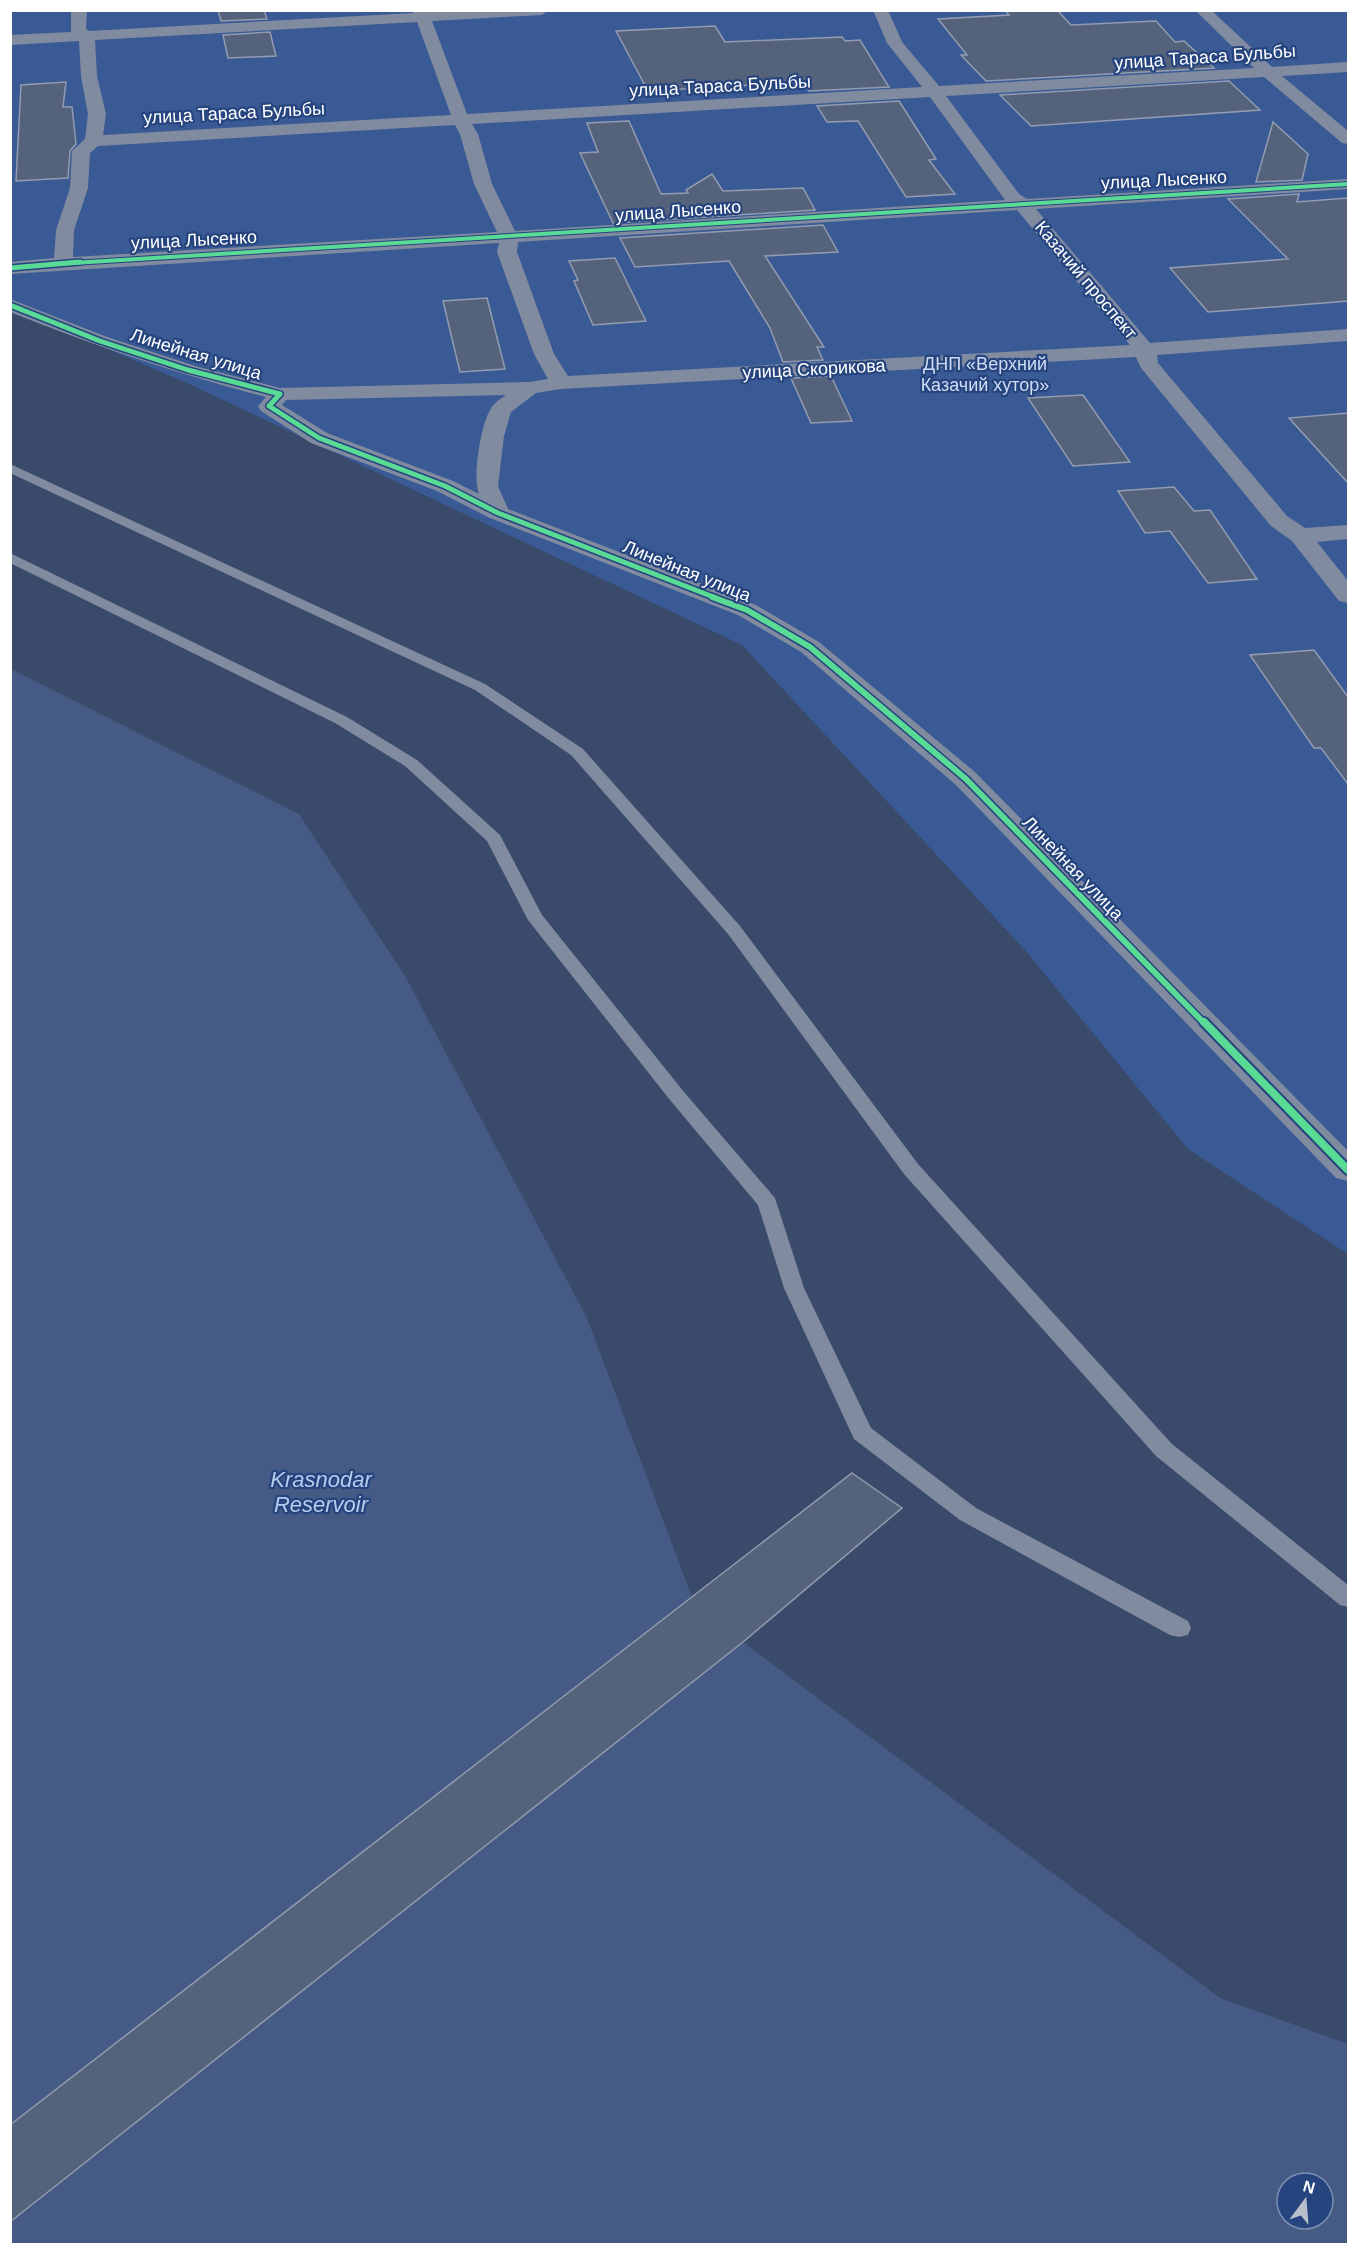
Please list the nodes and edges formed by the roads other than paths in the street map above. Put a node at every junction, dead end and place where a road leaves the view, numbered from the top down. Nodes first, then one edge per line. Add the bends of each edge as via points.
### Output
1 (79, 10) edge
2 (542, 10) edge
3 (880, 10) edge
4 (1202, 10) edge
5 (422, 14) edge
6 (87, 36) junction
7 (10, 40) edge
8 (1348, 68) edge
9 (1268, 72) junction
10 (936, 93) junction
11 (461, 120) junction
12 (1348, 139) edge
13 (93, 141) junction
14 (1348, 184) edge
15 (1021, 203) junction
16 (509, 237) junction
17 (63, 262) junction
18 (10, 268) edge
19 (10, 305) edge
20 (1348, 335) edge
21 (1144, 350) junction
22 (561, 383) junction
23 (530, 388) junction
24 (280, 394) junction
25 (10, 468) edge
26 (498, 513) junction
27 (1348, 532) edge
28 (1300, 536) junction
29 (10, 557) edge
30 (1348, 596) edge
31 (1348, 1170) edge
32 (1348, 1598) edge
33 (1179, 1628) dead end

1 - 6 street via 78,31
2 - 5 street
3 - 10 street, Казачий проспект via 896,43
4 - 9 street
5 - 6 street
5 - 11 street
6 - 7 street
6 - 13 street via 89,76 97,114
8 - 9 street, улица Тараса Бульбы
9 - 10 street, улица Тараса Бульбы
9 - 12 street
10 - 11 street, улица Тараса Бульбы
10 - 15 street, Казачий проспект via 1013,198
11 - 13 street, улица Тараса Бульбы
11 - 16 street via 469,134 483,184
13 - 17 street via 81,151 79,188 65,230
14 - 15 street, улица Лысенко
15 - 16 street, улица Лысенко
15 - 21 street, Казачий проспект
16 - 17 street, улица Лысенко
16 - 22 street via 507,252 544,354
17 - 18 street, улица Лысенко
19 - 24 street, Линейная улица via 100,341
20 - 21 street, улица Скорикова
21 - 22 street, улица Скорикова
21 - 28 street, Казачий проспект via 1148,364 1279,521
22 - 23 street, улица Скорикова
23 - 24 street, улица Скорикова
23 - 26 street via 501,409 493,436 487,486
24 - 26 street, Линейная улица via 269,406 319,438 445,486
25 - 32 lane via 480,687 577,752 734,930 911,1169 1156,1441
26 - 31 street, Линейная улица via 747,610 810,647 966,779
27 - 28 street
28 - 30 street, Казачий проспект
29 - 33 lane via 341,720 411,763 494,839 534,916 768,1203 794,1288 862,1433 968,1514

